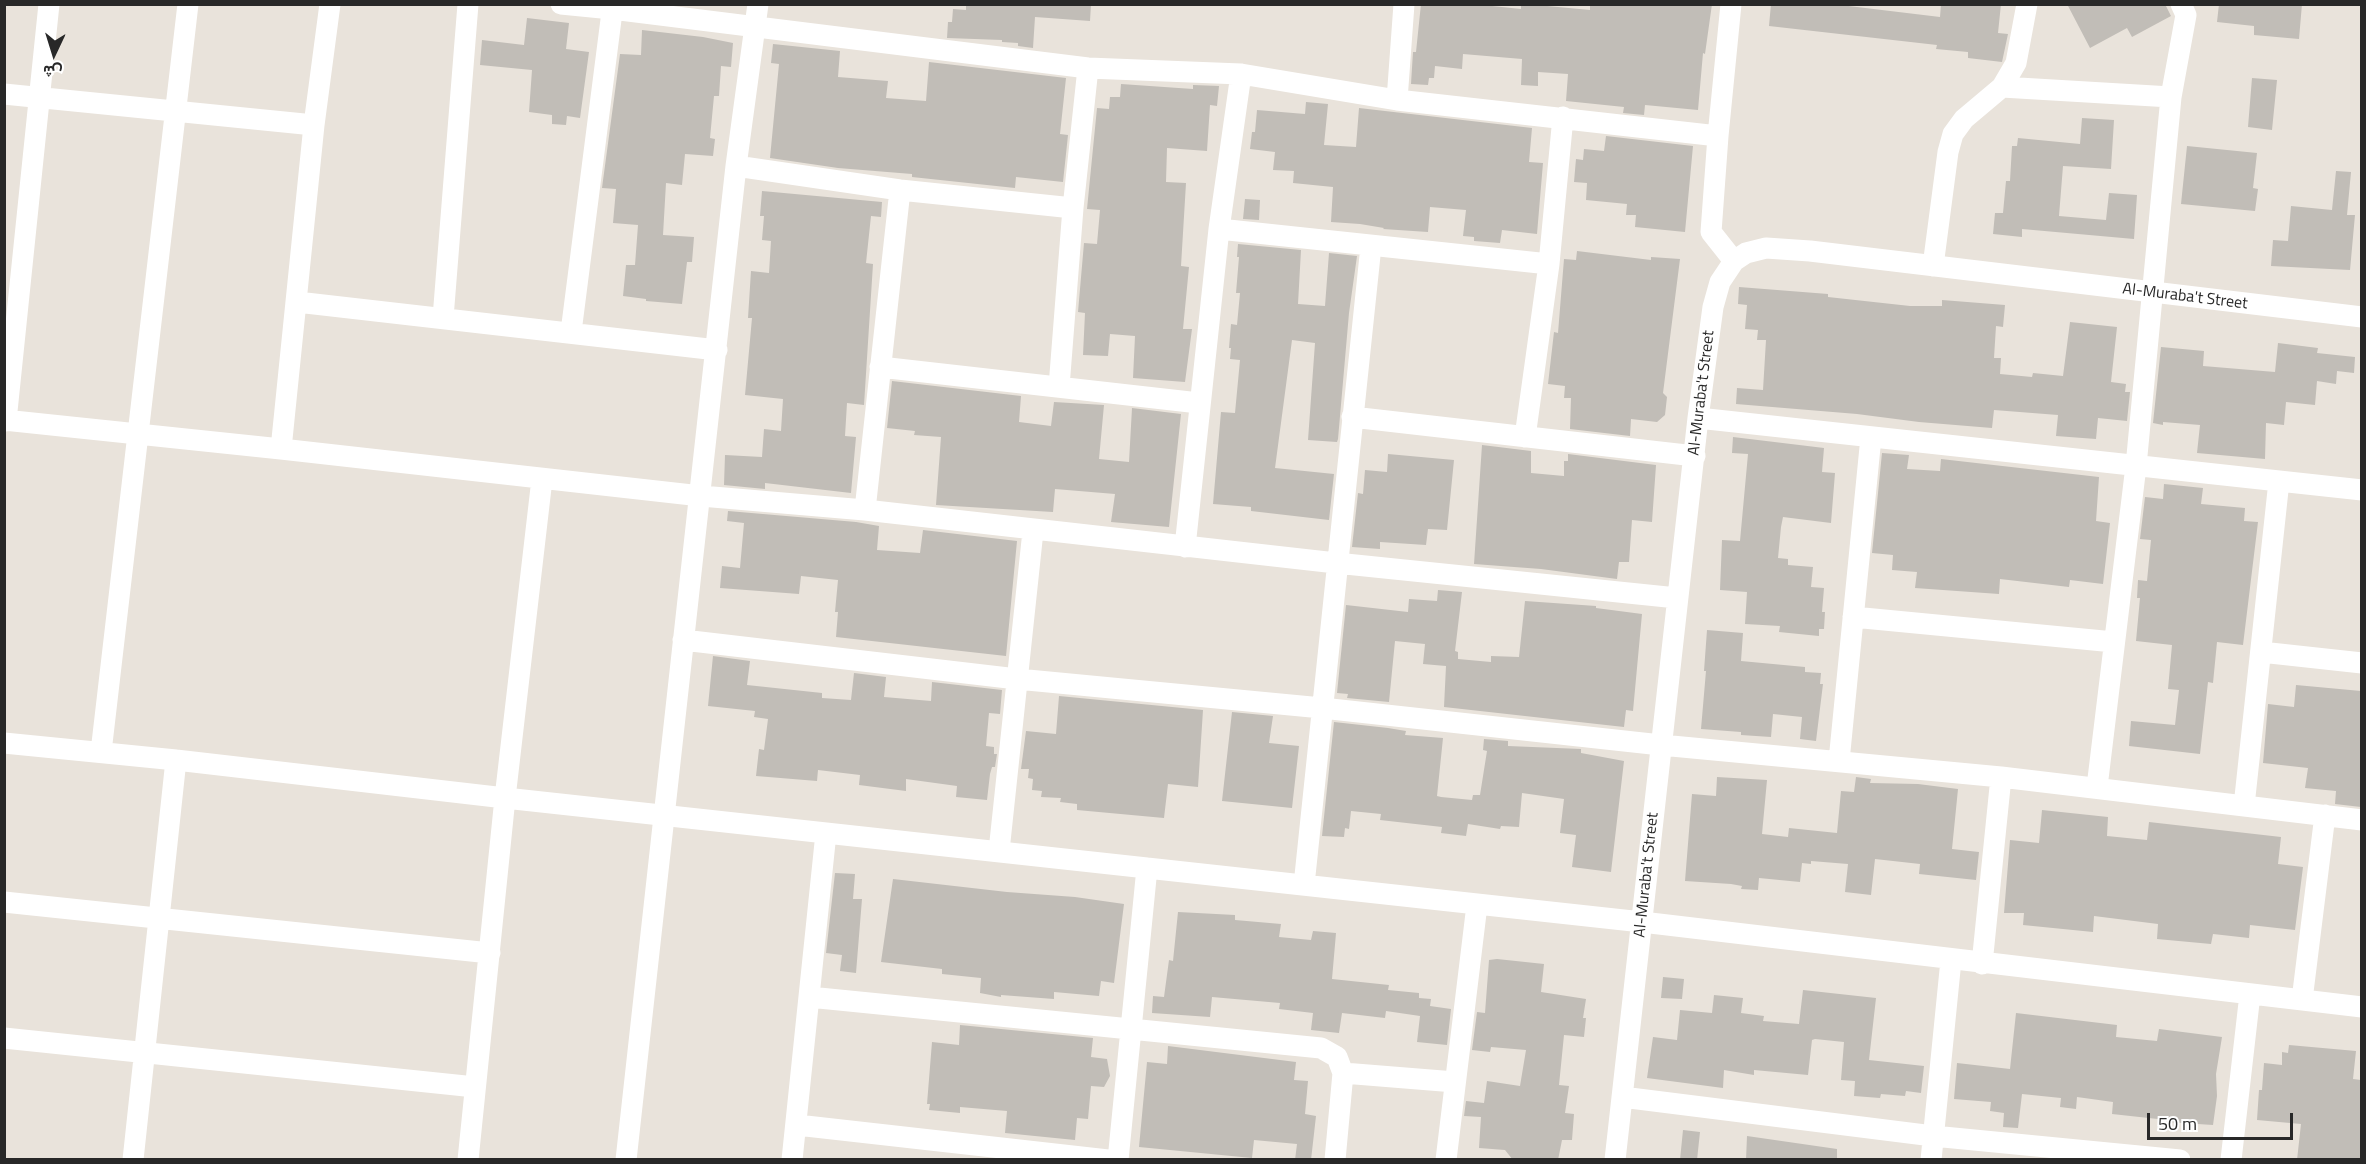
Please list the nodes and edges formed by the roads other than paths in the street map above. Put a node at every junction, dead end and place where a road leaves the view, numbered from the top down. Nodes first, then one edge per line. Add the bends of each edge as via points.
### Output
1 (48, 4) edge
2 (188, 4) edge
3 (330, 4) edge
4 (468, 4) edge
5 (561, 4) edge
6 (758, 4) edge
7 (1404, 4) edge
8 (1731, 4) edge
9 (2027, 4) edge
10 (2181, 4) edge
11 (613, 7) edge
12 (755, 28) junction
13 (1088, 68) junction
14 (1240, 74) junction
15 (2002, 87) junction
16 (4, 93) edge
17 (38, 97) junction
18 (2171, 97) junction
19 (1396, 100) junction
20 (176, 111) junction
21 (1563, 117) junction
22 (314, 125) junction
23 (1718, 136) junction
24 (736, 166) junction
25 (900, 190) junction
26 (1073, 208) junction
27 (1219, 228) junction
28 (1371, 246) junction
29 (1734, 261) junction
30 (1549, 264) junction
31 (1933, 266) junction
32 (2151, 293) junction
33 (297, 302) junction
34 (2361, 317) edge
35 (443, 318) junction
36 (571, 332) junction
37 (717, 350) junction
38 (880, 367) junction
39 (1059, 387) junction
40 (1199, 403) junction
41 (1352, 417) junction
42 (1698, 418) junction
43 (5, 421) edge
44 (139, 434) junction
45 (1526, 437) junction
46 (1871, 437) junction
47 (281, 449) junction
48 (1695, 456) junction
49 (2136, 466) junction
50 (542, 479) junction
51 (2279, 481) junction
52 (2361, 490) edge
53 (701, 496) junction
54 (865, 510) junction
55 (1033, 531) junction
56 (1185, 547) junction
57 (1336, 563) junction
58 (1677, 598) junction
59 (1853, 617) junction
60 (683, 640) junction
61 (2114, 642) junction
62 (2261, 652) junction
63 (2361, 663) edge
64 (1017, 679) junction
65 (1322, 708) junction
66 (4, 743) edge
67 (1661, 745) junction
68 (101, 752) junction
69 (176, 760) junction
70 (1839, 761) junction
71 (2001, 777) junction
72 (2097, 787) junction
73 (505, 798) junction
74 (2244, 806) junction
75 (663, 815) junction
76 (2325, 815) junction
77 (2361, 820) edge
78 (826, 833) junction
79 (999, 851) junction
80 (1147, 868) junction
81 (1304, 885) junction
82 (4, 902) edge
83 (1477, 905) junction
84 (159, 917) junction
85 (1642, 922) junction
86 (490, 953) junction
87 (1951, 960) junction
88 (1982, 963) junction
89 (2250, 994) junction
90 (809, 997) junction
91 (2302, 1000) junction
92 (2361, 1007) edge
93 (1130, 1030) junction
94 (4, 1038) edge
95 (145, 1053) junction
96 (1343, 1073) junction
97 (1455, 1082) junction
98 (475, 1087) junction
99 (1622, 1096) junction
100 (797, 1125) junction
101 (1933, 1136) junction
102 (133, 1160) edge
103 (468, 1160) edge
104 (626, 1160) edge
105 (792, 1160) edge
106 (1108, 1160) edge
107 (1118, 1160) edge
108 (1335, 1160) edge
109 (1446, 1160) edge
110 (1615, 1160) edge
111 (1931, 1160) edge
112 (2180, 1160) edge
113 (2231, 1160) edge

1 - 17 street
2 - 20 street
3 - 22 street
4 - 35 street
5 - 11 street
6 - 12 street
7 - 19 street
8 - 23 street
9 - 15 street via 2016,63
10 - 18 street via 2186,15
11 - 12 street
11 - 36 street
12 - 13 street
12 - 24 street
13 - 14 street
13 - 26 street
14 - 19 street
14 - 27 street
15 - 18 street
15 - 31 street via 1964,118 1953,134
16 - 17 street
17 - 20 street
17 - 43 street
18 - 32 street
19 - 21 street
20 - 22 street
20 - 44 street
21 - 23 street
21 - 30 street
22 - 33 street
23 - 29 street via 1710,232
24 - 25 street
24 - 37 street
25 - 26 street
25 - 38 street
26 - 39 street
27 - 28 street
27 - 40 street
28 - 30 street
28 - 41 street
29 - 31 street, Al-Muraba't Street via 1766,248
29 - 42 street, Al-Muraba't Street via 1720,282 1713,307
30 - 45 street
31 - 32 street, Al-Muraba't Street
32 - 34 street, Al-Muraba't Street
32 - 49 street
33 - 35 street
33 - 47 street
35 - 36 street
36 - 37 street
37 - 53 street
38 - 39 street
38 - 54 street
39 - 40 street
40 - 56 street
41 - 45 street
41 - 57 street
42 - 46 street
42 - 48 street, Al-Muraba't Street
43 - 44 street
44 - 47 street
44 - 68 street
45 - 48 street
46 - 49 street
46 - 59 street
47 - 50 street
48 - 58 street, Al-Muraba't Street
49 - 51 street
49 - 61 street
50 - 53 street
50 - 73 street
51 - 52 street
51 - 62 street
53 - 54 street
53 - 60 street
54 - 55 street
55 - 56 street
55 - 64 street
56 - 57 street
57 - 58 street
57 - 65 street
58 - 67 street, Al-Muraba't Street
59 - 61 street
59 - 70 street
60 - 64 street
60 - 75 street
61 - 72 street
62 - 63 street
62 - 74 street
64 - 65 street
64 - 79 street
65 - 67 street
65 - 81 street
66 - 68 street
67 - 70 street
67 - 85 street, Al-Muraba't Street
68 - 69 street
69 - 73 street
69 - 84 street
70 - 71 street
71 - 72 street
71 - 88 street
72 - 74 street
73 - 75 street
73 - 86 street
74 - 76 street
75 - 78 street
75 - 104 street
76 - 77 street
76 - 91 street
78 - 79 street
78 - 90 street
79 - 80 street
80 - 81 street
80 - 93 street
81 - 83 street
82 - 84 street
83 - 85 street
83 - 97 street
84 - 86 street
84 - 95 street
85 - 87 street
85 - 99 street, Al-Muraba't Street
86 - 98 street
87 - 88 street
87 - 101 street
88 - 89 street
89 - 91 street
89 - 113 street
90 - 93 street
90 - 100 street
91 - 92 street
93 - 96 street via 1321,1048 1336,1058
93 - 107 street
94 - 95 street
95 - 98 street
95 - 102 street
96 - 97 street
96 - 108 street
97 - 109 street
98 - 103 street
99 - 101 street
99 - 110 street, Al-Muraba't Street
100 - 105 street
100 - 106 street
101 - 111 street
101 - 112 street

